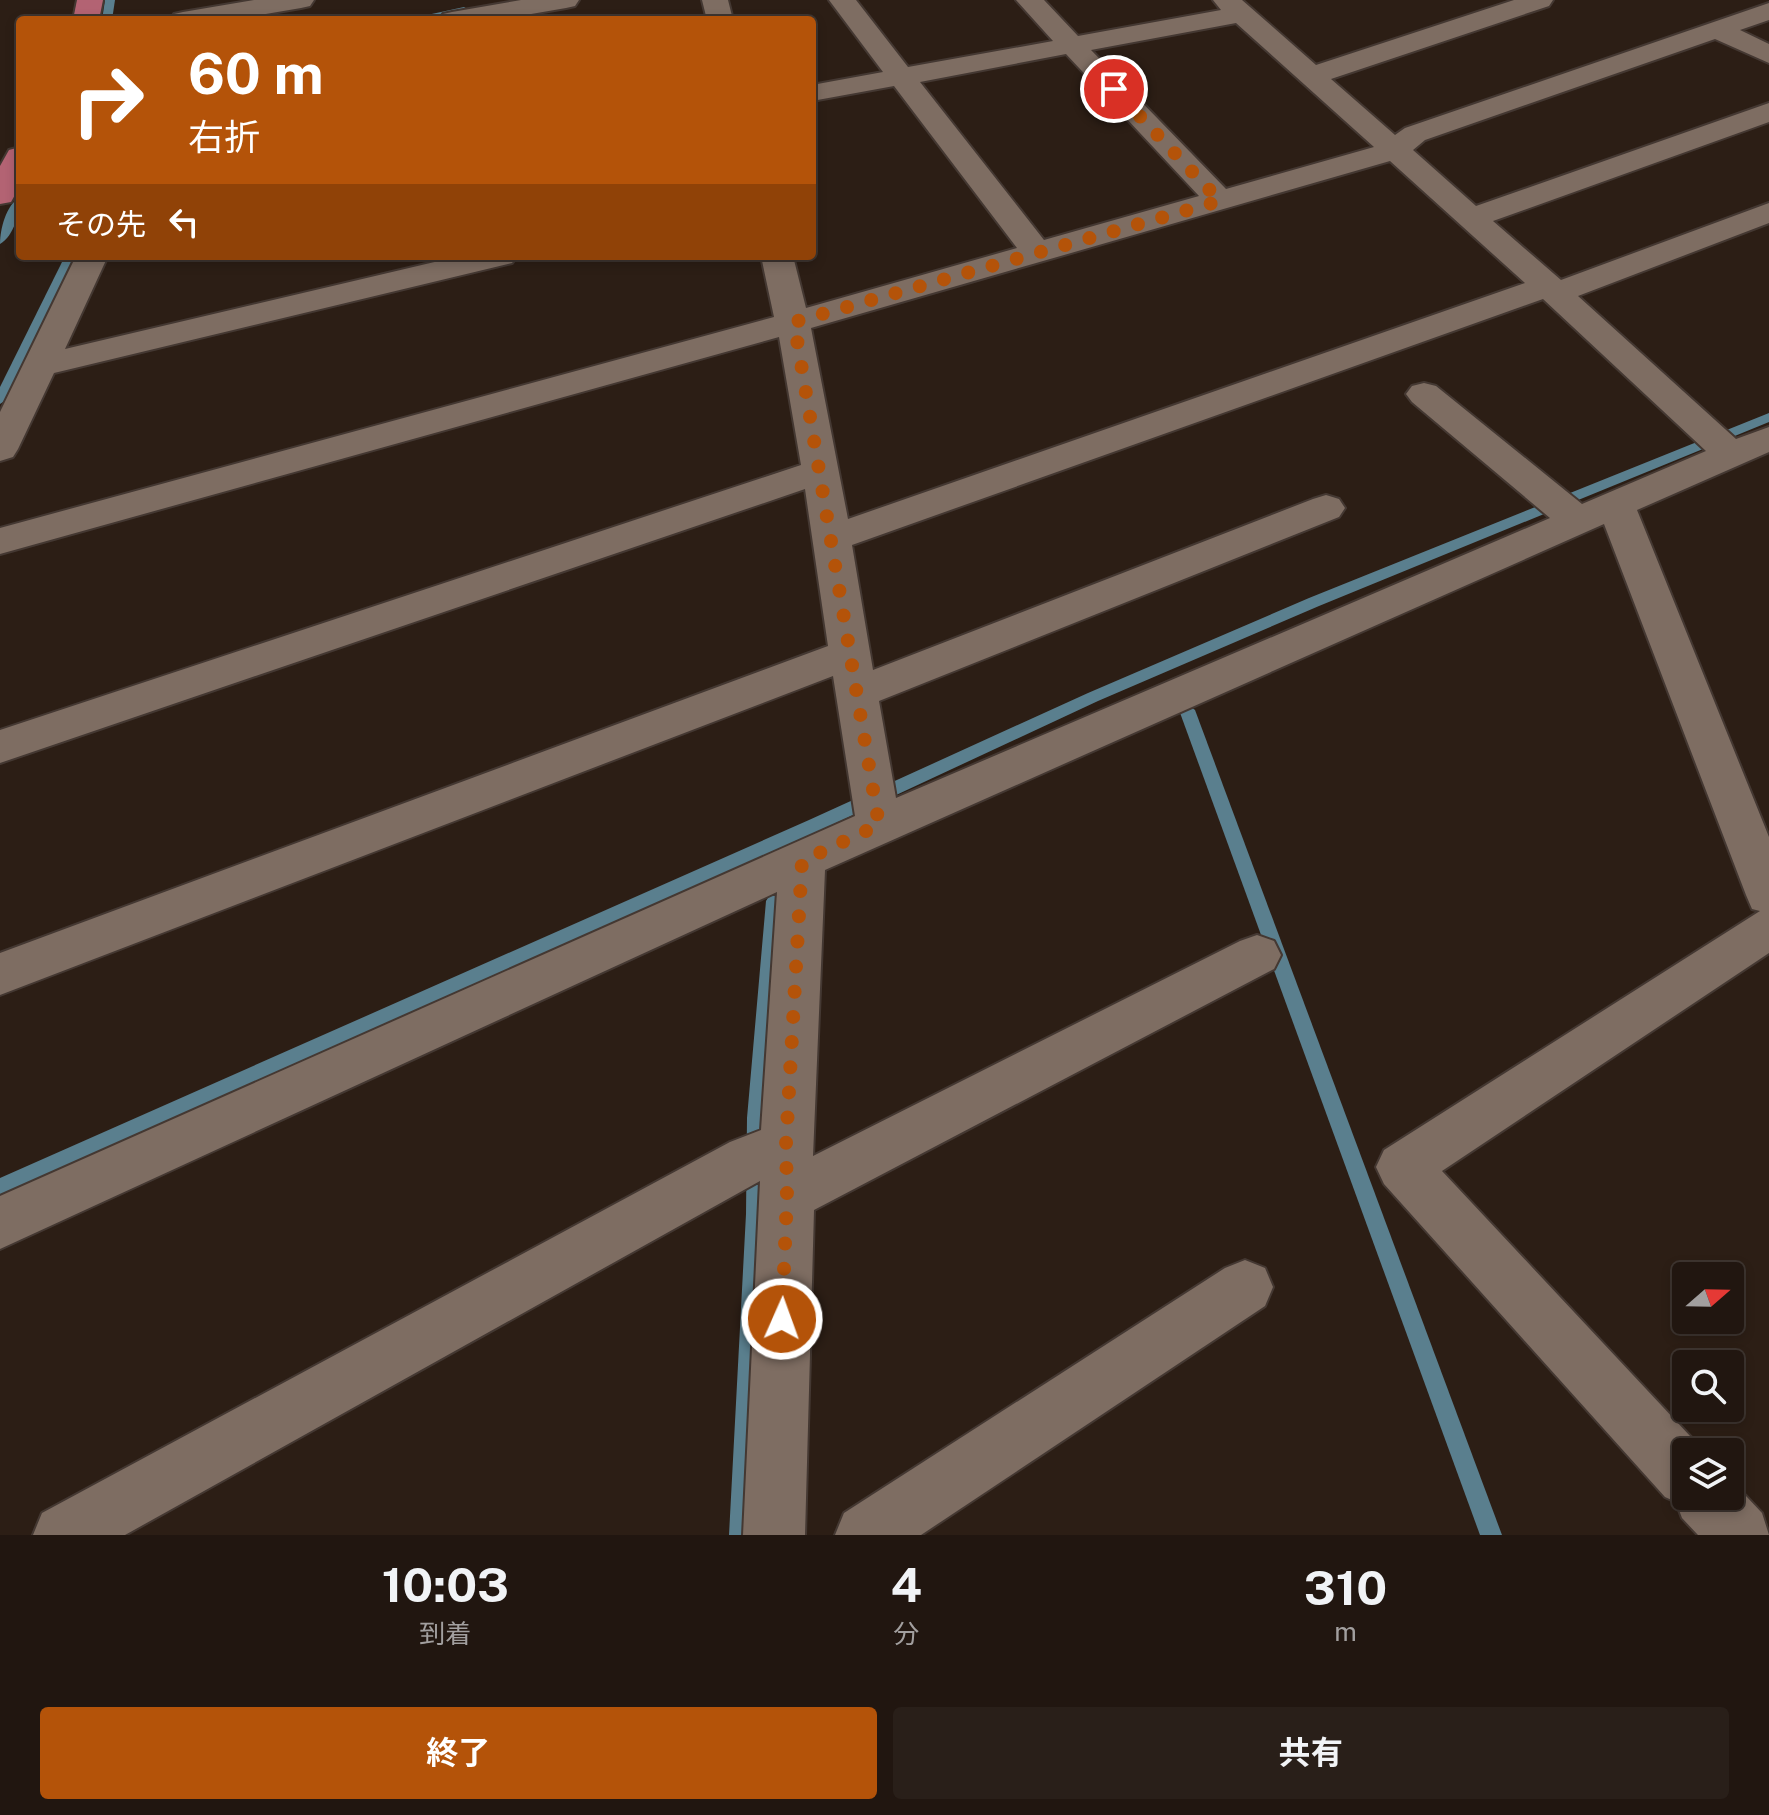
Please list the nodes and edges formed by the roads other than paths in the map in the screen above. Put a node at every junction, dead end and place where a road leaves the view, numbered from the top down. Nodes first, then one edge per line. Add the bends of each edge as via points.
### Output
1 (301, 0) edge
2 (566, 0) edge
3 (842, 0) edge
4 (1029, 0) edge
5 (1540, 0) edge
6 (1233, 4) edge
7 (1769, 11) edge
8 (545, 12) edge
9 (207, 16) edge
10 (498, 16) edge
11 (1715, 28) junction
12 (1071, 44) junction
13 (1769, 55) edge
14 (902, 76) junction
15 (1311, 76) junction
16 (816, 92) edge
17 (1769, 112) edge
18 (1395, 150) junction
19 (16, 164) edge
20 (0, 195) edge
21 (1220, 201) junction
22 (1769, 212) edge
23 (1471, 218) junction
24 (1037, 252) junction
25 (90, 260) edge
26 (467, 260) edge
27 (778, 260) edge
28 (442, 263) edge
29 (1552, 290) junction
30 (794, 322) junction
31 (19, 373) edge
32 (1424, 394) dead end
33 (1733, 443) edge
34 (0, 449) edge
35 (821, 471) junction
36 (1576, 507) junction
37 (1326, 508) dead end
38 (831, 539) junction
39 (0, 541) edge
40 (852, 673) junction
41 (0, 747) edge
42 (876, 808) junction
43 (802, 861) junction
44 (1769, 895) edge
45 (1769, 928) edge
46 (1257, 955) dead end
47 (0, 974) edge
48 (773, 1162) junction
49 (0, 1223) edge
50 (1245, 1287) dead end
51 (1672, 1461) edge
52 (1717, 1510) edge
53 (64, 1535) edge
54 (774, 1535) edge
55 (866, 1535) edge
56 (1740, 1535) edge

1 - 9 street
2 - 8 street
3 - 14 street
4 - 12 street
5 - 15 street
6 - 12 street
6 - 15 street
7 - 11 street
8 - 10 street
11 - 13 street
11 - 18 street via 1415,134
12 - 14 street
12 - 21 street
14 - 16 street
14 - 24 street
15 - 18 street
17 - 23 street
18 - 21 street
18 - 23 street
19 - 20 main road
21 - 24 street
22 - 29 street
23 - 29 street
24 - 30 street
25 - 31 street
26 - 28 street
27 - 30 street
28 - 31 street
29 - 33 street
29 - 38 street
30 - 35 street
30 - 39 street
31 - 34 street
32 - 36 street
33 - 36 street
35 - 38 street
35 - 41 street
36 - 42 street
36 - 44 street
37 - 40 street
38 - 40 street
40 - 42 street
40 - 47 street
42 - 43 street
43 - 48 street
43 - 49 street
45 - 51 street via 1403,1167
46 - 48 street
48 - 53 street
48 - 54 street
50 - 55 street
52 - 56 street

